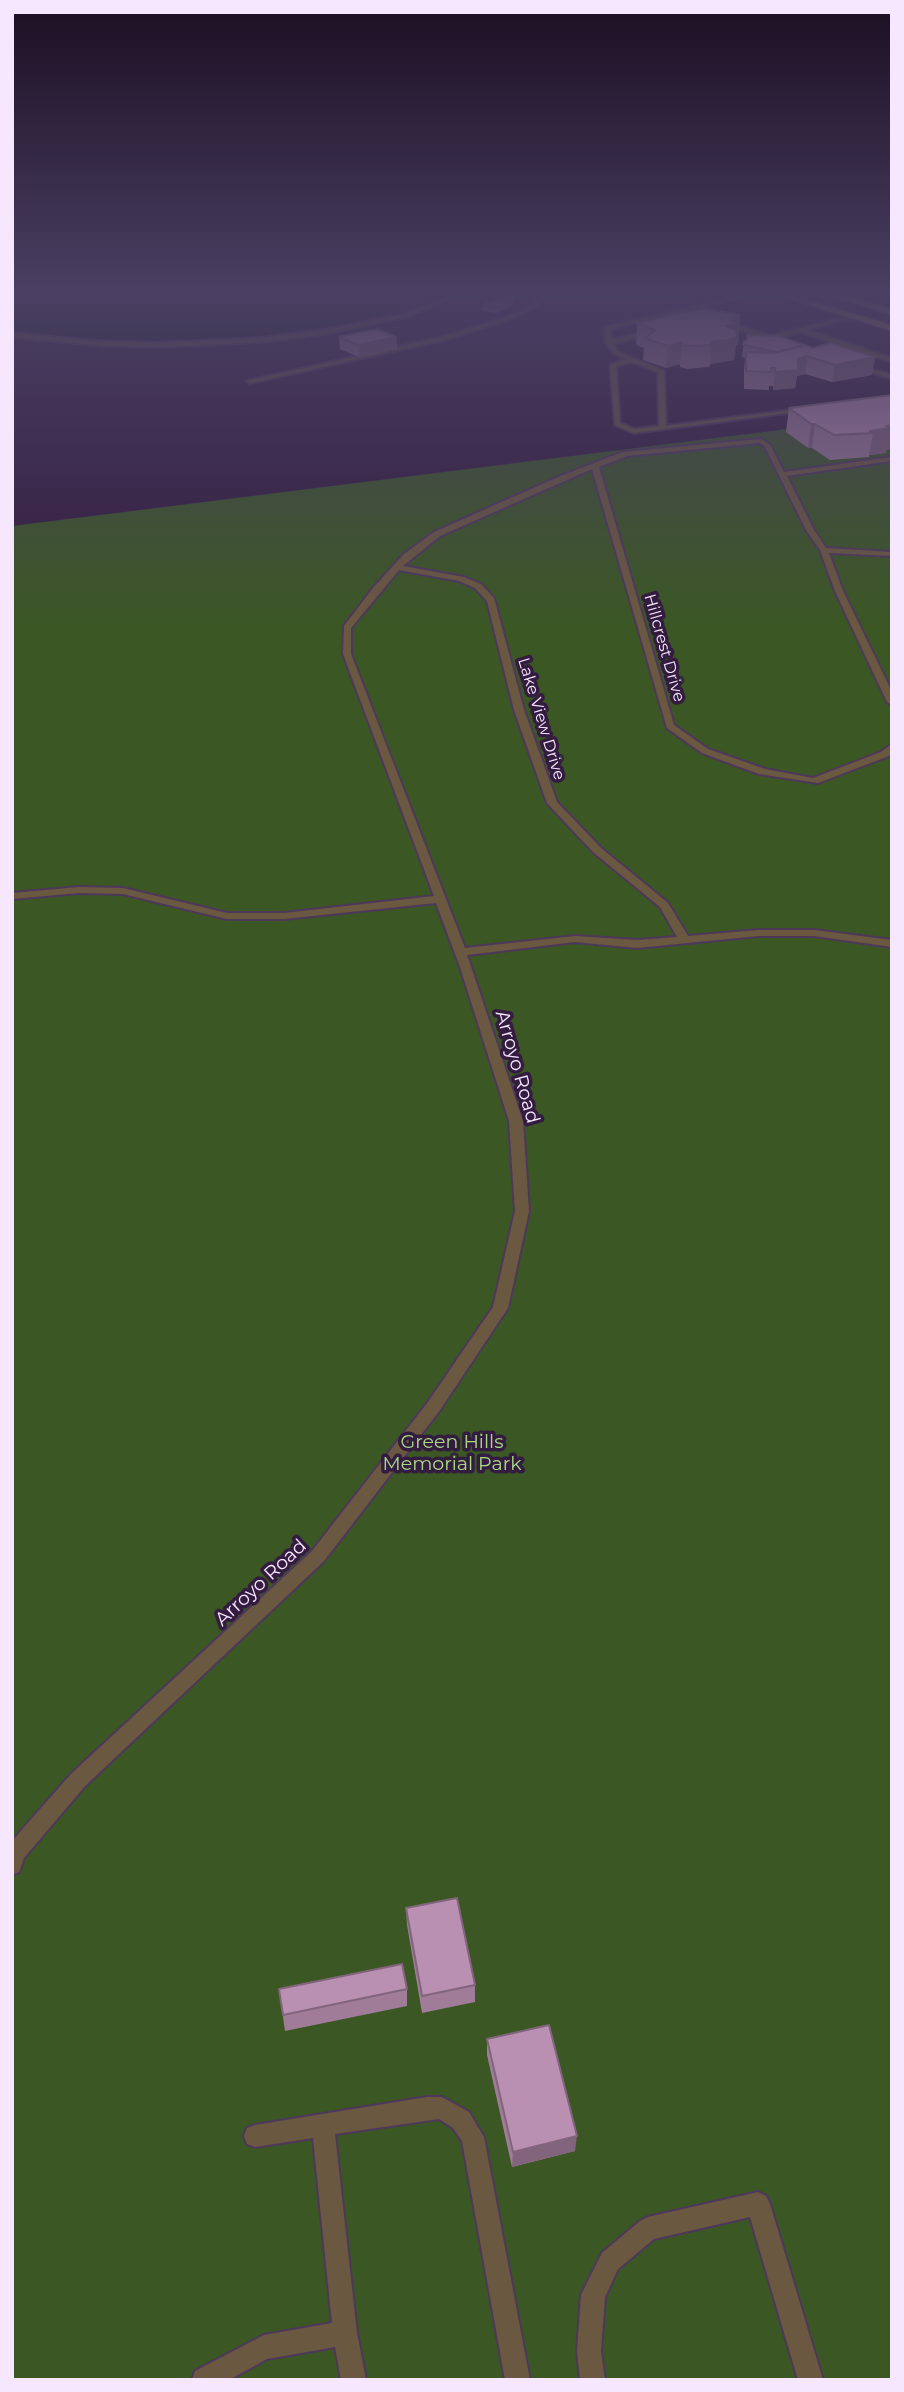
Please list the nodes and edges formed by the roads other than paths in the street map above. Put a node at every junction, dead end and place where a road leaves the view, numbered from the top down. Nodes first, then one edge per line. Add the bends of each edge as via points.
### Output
1 (616, 404) edge
2 (662, 404) edge
3 (811, 410) edge
4 (663, 428) junction
5 (892, 459) edge
6 (595, 466) junction
7 (783, 474) junction
8 (824, 551) junction
9 (892, 554) edge
10 (397, 567) junction
11 (892, 702) edge
12 (892, 747) edge
13 (12, 896) edge
14 (441, 899) junction
15 (684, 938) junction
16 (892, 944) edge
17 (460, 952) junction
18 (13, 1852) edge
19 (323, 2125) junction
20 (255, 2136) dead end
21 (345, 2333) junction
22 (204, 2380) edge
23 (354, 2380) edge
24 (518, 2380) edge
25 (593, 2380) edge
26 (811, 2380) edge

1 - 4 lane via 617,424 634,431
2 - 4 lane
3 - 4 lane
5 - 7 lane
6 - 7 lane, Arroyo Road via 626,454 761,441
6 - 10 lane, Arroyo Road via 437,534
6 - 12 lane, Hillcrest Drive via 670,726 705,751 763,772 814,781 885,754
7 - 8 lane
8 - 9 lane
8 - 11 lane
10 - 14 lane, Arroyo Road via 347,628 348,654
10 - 15 lane, Lake View Drive via 461,579 478,586 491,600 519,710 552,803 597,850 664,905
13 - 14 lane via 123,891 227,916 284,916
14 - 17 lane, Arroyo Road
15 - 16 lane via 814,933
15 - 17 lane via 637,944 575,939
17 - 18 lane, Arroyo Road via 516,1121 522,1211 500,1308 434,1406 318,1556 78,1780
19 - 20 lane
19 - 21 lane
19 - 24 lane via 427,2108 442,2108 461,2120 473,2137
21 - 22 lane via 264,2347
21 - 23 lane
25 - 26 lane via 589,2351 593,2295 610,2261 648,2229 758,2204

